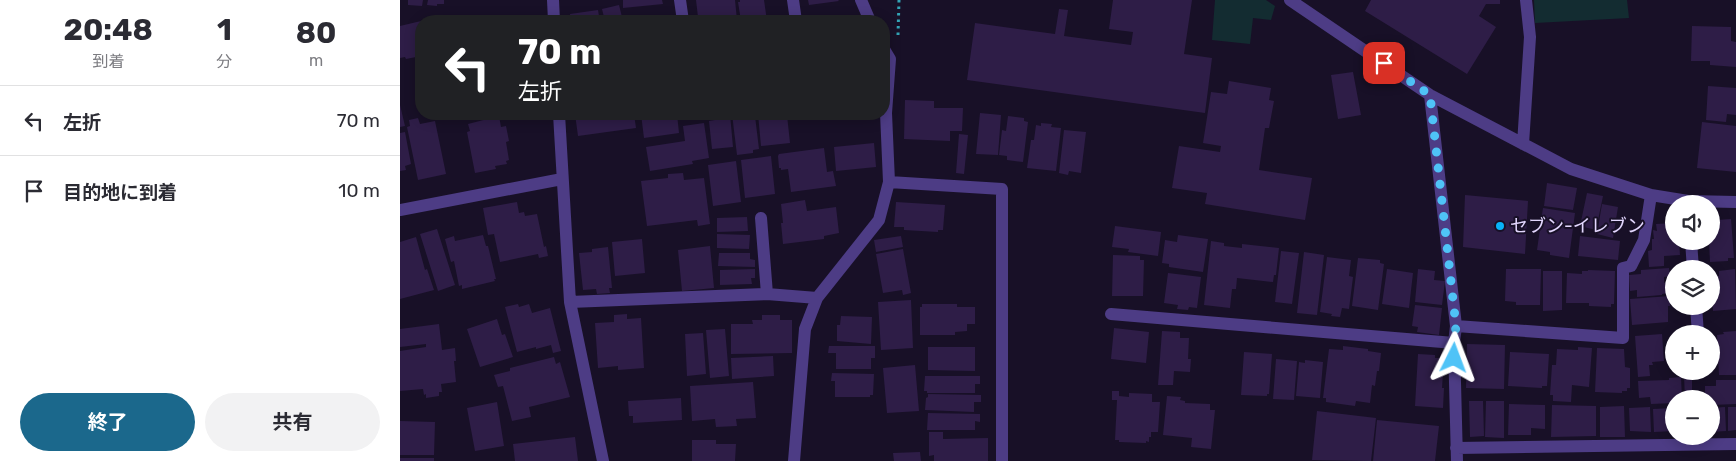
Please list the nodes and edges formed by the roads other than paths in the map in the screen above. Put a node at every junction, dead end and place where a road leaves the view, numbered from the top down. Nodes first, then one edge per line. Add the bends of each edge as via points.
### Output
1 (553, 0) edge
2 (680, 0) edge
3 (793, 0) edge
4 (861, 0) edge
5 (1290, 0) edge
6 (1526, 0) edge
7 (554, 15) edge
8 (682, 15) edge
9 (795, 15) edge
10 (867, 15) edge
11 (1430, 95) junction
12 (559, 120) edge
13 (886, 120) edge
14 (1523, 144) junction
15 (562, 178) junction
16 (889, 182) junction
17 (1651, 195) junction
18 (1665, 198) edge
19 (1720, 202) edge
20 (1736, 202) edge
21 (400, 210) edge
22 (761, 218) dead end
23 (767, 294) junction
24 (817, 298) junction
25 (570, 302) junction
26 (1110, 314) dead end
27 (1456, 326) junction
28 (1454, 343) junction
29 (1736, 444) edge
30 (1457, 455) edge
31 (603, 461) edge
32 (794, 461) edge
33 (1002, 461) edge

1 - 7 street
2 - 8 street
3 - 9 street
4 - 10 street
5 - 11 street
6 - 14 street via 1530,37
11 - 14 street
11 - 27 street
12 - 15 street
13 - 16 street
14 - 17 street via 1571,169
15 - 21 street
15 - 25 street
16 - 24 street via 879,220
16 - 33 street via 1002,189
17 - 18 street
17 - 27 street via 1644,240 1631,266 1623,268 1623,338
19 - 20 street
22 - 23 street
23 - 24 street
23 - 25 street
24 - 32 street via 805,329
25 - 31 street
26 - 28 street
27 - 28 street
28 - 30 street
29 - 30 street

